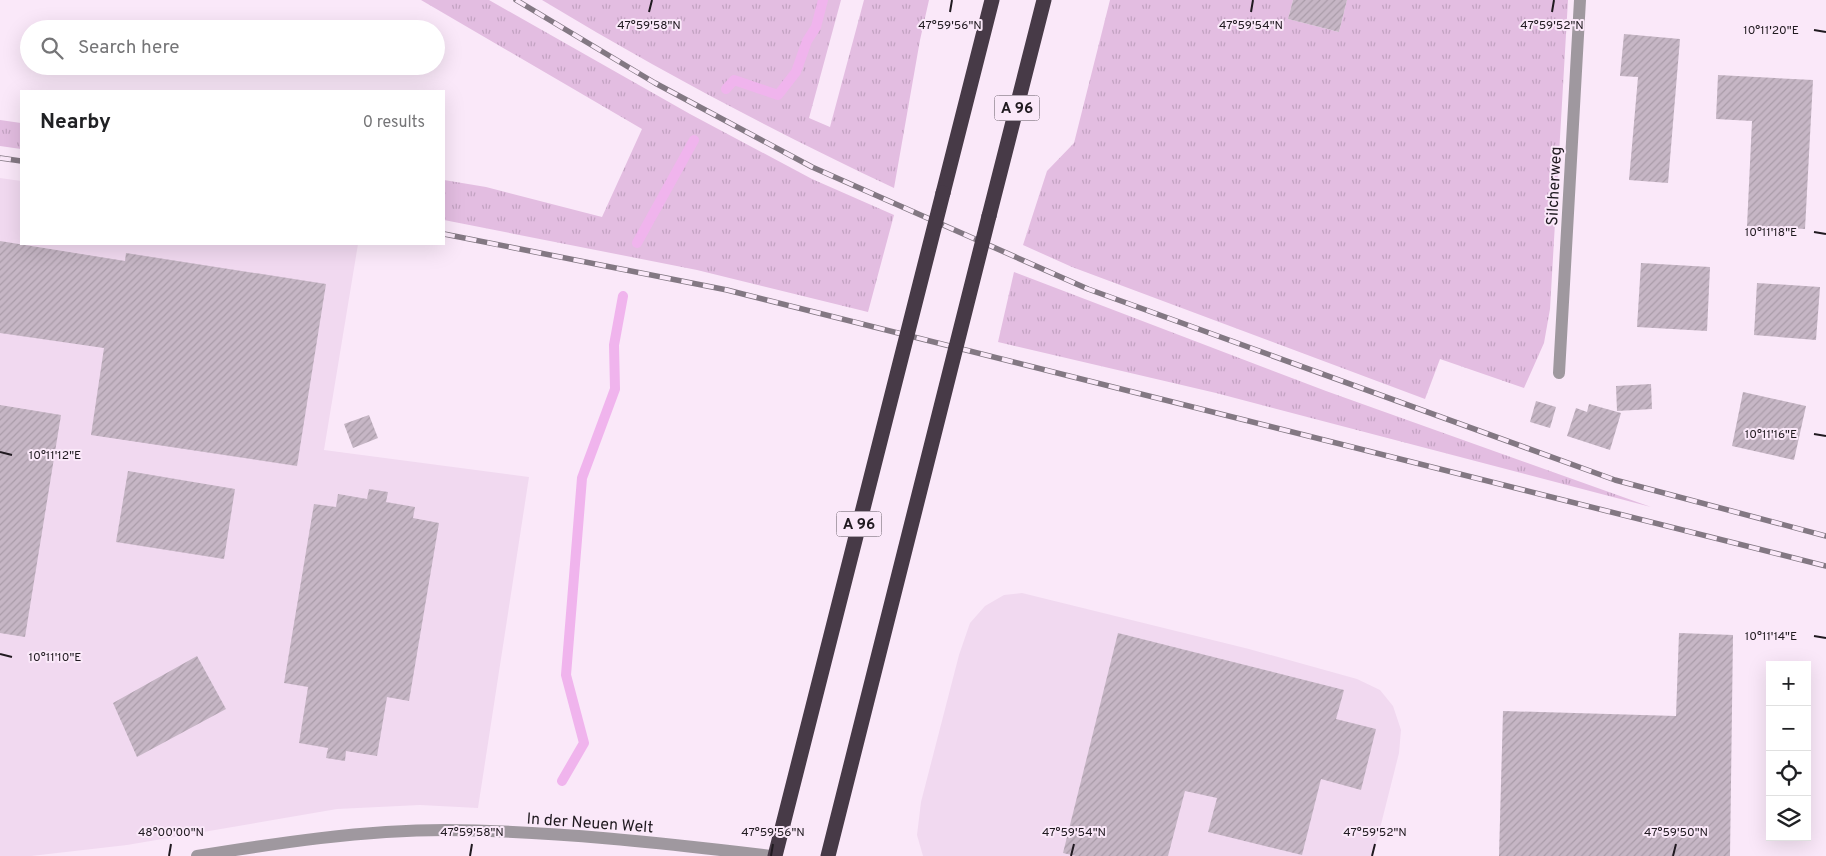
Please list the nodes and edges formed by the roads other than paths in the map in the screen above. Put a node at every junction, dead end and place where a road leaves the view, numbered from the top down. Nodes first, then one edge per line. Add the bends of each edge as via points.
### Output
1 (992, 0) edge
2 (1044, 0) edge
3 (1580, 0) edge
4 (1559, 373) dead end
5 (197, 856) edge
6 (774, 856) edge
7 (828, 856) edge

1 - 6 highway, A 96, bridge
2 - 7 highway, A 96, bridge
3 - 4 street, Silcherweg
5 - 6 street, In der Neuen Welt via 362,835 443,830 614,838

